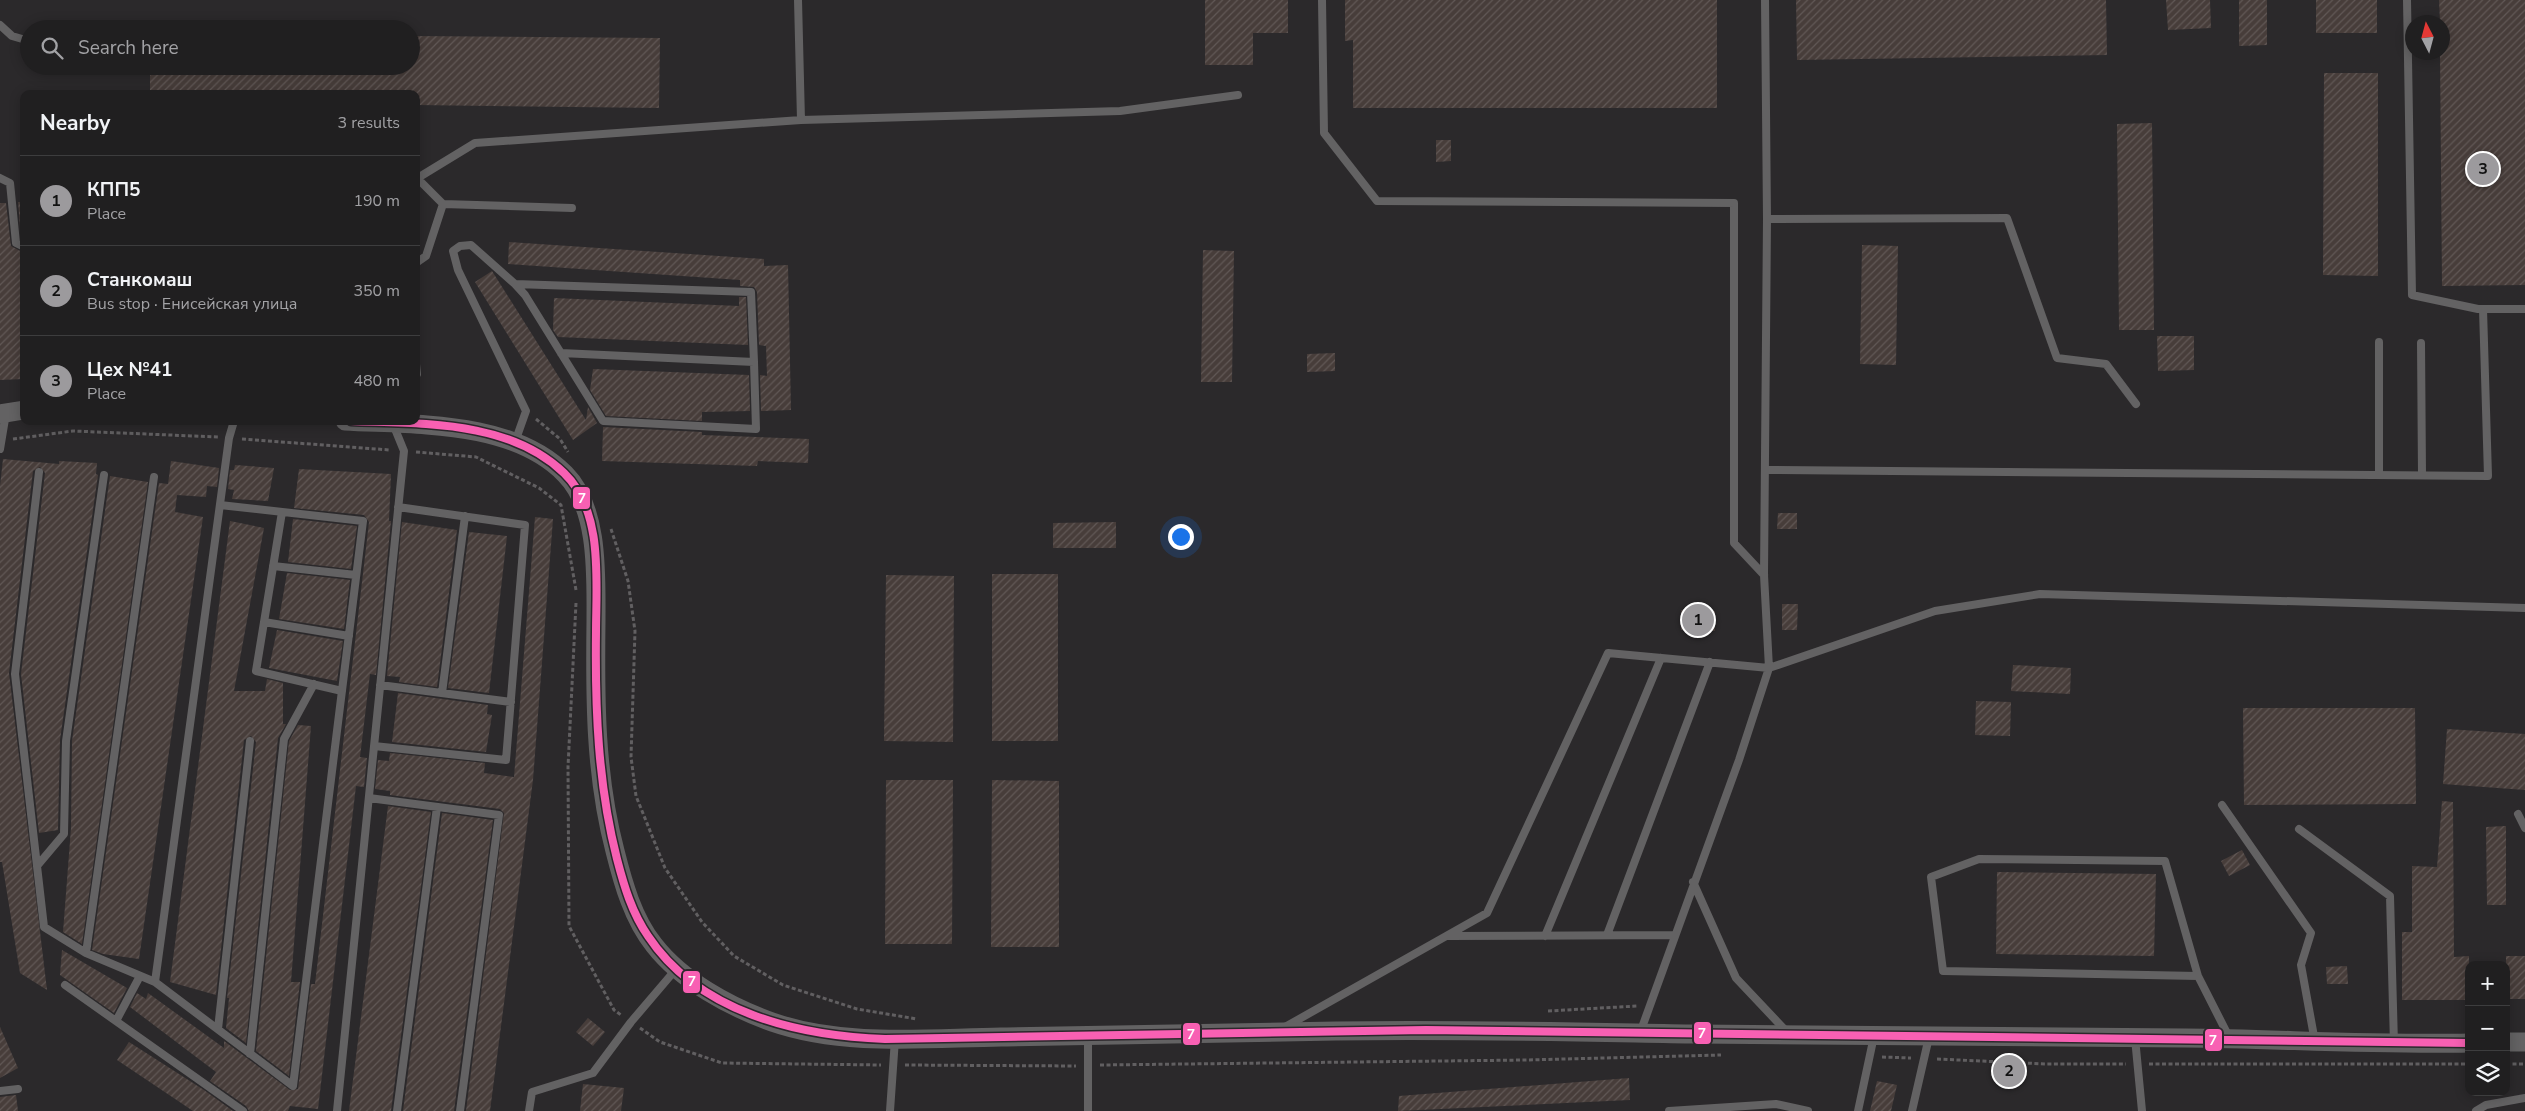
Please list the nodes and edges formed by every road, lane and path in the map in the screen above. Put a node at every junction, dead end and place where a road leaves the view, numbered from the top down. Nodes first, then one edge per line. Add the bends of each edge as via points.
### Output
1 (798, 0) edge
2 (1322, 0) edge
3 (1765, 0) edge
4 (2407, 0) edge
5 (0, 25) edge
6 (20, 38) edge
7 (1238, 95) dead end
8 (801, 120) junction
9 (420, 176) edge
10 (0, 178) edge
11 (420, 181) edge
12 (443, 204) junction
13 (572, 208) dead end
14 (1767, 219) junction
15 (20, 245) edge
16 (420, 260) edge
17 (515, 284) junction
18 (2483, 309) junction
19 (2525, 309) edge
20 (2379, 342) dead end
21 (2421, 343) dead end
22 (561, 353) junction
23 (754, 362) junction
24 (2136, 404) dead end
25 (526, 411) junction
26 (10, 412) edge
27 (233, 425) edge
28 (393, 425) edge
29 (420, 425) edge
30 (229, 438) junction
31 (515, 442) junction
32 (1, 445) edge
33 (404, 452) junction
34 (570, 454) dead end
35 (1765, 470) junction
36 (40, 472) dead end
37 (104, 475) dead end
38 (2380, 475) junction
39 (2422, 475) junction
40 (154, 477) dead end
41 (220, 505) junction
42 (398, 507) junction
43 (282, 512) junction
44 (465, 516) junction
45 (610, 526) dead end
46 (273, 566) junction
47 (356, 575) junction
48 (1764, 576) junction
49 (2525, 608) edge
50 (264, 622) junction
51 (349, 636) junction
52 (1662, 658) junction
53 (1710, 662) junction
54 (1769, 668) junction
55 (314, 684) junction
56 (380, 685) junction
57 (342, 691) junction
58 (442, 693) junction
59 (511, 702) junction
60 (250, 740) dead end
61 (374, 746) junction
62 (368, 798) junction
63 (2222, 805) dead end
64 (437, 807) junction
65 (2518, 814) dead end
66 (2525, 828) edge
67 (2299, 829) dead end
68 (37, 866) junction
69 (1693, 882) junction
70 (1607, 935) junction
71 (1675, 935) junction
72 (1446, 936) junction
73 (1546, 936) junction
74 (86, 953) junction
75 (678, 968) junction
76 (140, 976) junction
77 (2198, 976) junction
78 (155, 982) junction
79 (65, 985) dead end
80 (1650, 1005) junction
81 (1542, 1011) dead end
82 (920, 1020) dead end
83 (116, 1022) junction
84 (631, 1022) junction
85 (218, 1029) junction
86 (1277, 1032) junction
87 (1640, 1033) junction
88 (1788, 1034) junction
89 (1874, 1034) junction
90 (1088, 1035) junction
91 (1929, 1035) junction
92 (2135, 1038) junction
93 (895, 1039) junction
94 (2230, 1039) junction
95 (2315, 1042) junction
96 (2510, 1042) edge
97 (2525, 1042) edge
98 (2465, 1043) edge
99 (2394, 1044) junction
100 (250, 1054) junction
101 (1731, 1054) dead end
102 (1870, 1056) junction
103 (1923, 1058) junction
104 (2139, 1064) junction
105 (2465, 1064) edge
106 (2510, 1064) edge
107 (2525, 1064) edge
108 (893, 1065) junction
109 (1088, 1066) junction
110 (18, 1090) dead end
111 (0, 1091) edge
112 (2525, 1098) edge
113 (243, 1111) edge
114 (337, 1111) edge
115 (397, 1111) edge
116 (460, 1111) edge
117 (529, 1111) edge
118 (890, 1111) edge
119 (1088, 1111) edge
120 (1669, 1111) edge
121 (1808, 1111) edge
122 (1858, 1111) edge
123 (1912, 1111) edge
124 (2142, 1111) edge
125 (2476, 1111) edge

1 - 8 lane
2 - 48 lane via 1324,133 1376,200 1734,203 1734,543
3 - 14 lane
4 - 18 lane via 2412,295
5 - 6 lane
7 - 8 lane via 1120,112
8 - 9 lane via 475,143
10 - 15 lane via 10,183 16,243
11 - 12 lane
12 - 13 lane
12 - 16 lane via 426,256
14 - 24 lane via 2007,218 2057,358 2106,364
14 - 35 lane
17 - 22 lane
17 - 23 lane via 751,292
17 - 25 lane via 471,245 460,246 453,251 458,270
18 - 19 lane
18 - 39 lane via 2488,476
20 - 38 lane
21 - 39 lane
22 - 23 lane
22 - 23 lane via 603,420 756,429
25 - 31 lane
25 - 34 path via 560,438
26 - 32 lane
27 - 30 lane
28 - 33 lane
29 - 31 street via 497,436
30 - 32 path via 73,431
30 - 33 path
30 - 41 lane
31 - 75 street via 548,460 569,477 588,514 596,590 595,708 604,806 622,880 636,914 654,946
33 - 42 lane
33 - 84 path via 476,457 539,488 561,505 576,590 568,767 569,926 614,1010
35 - 38 lane
35 - 48 lane
36 - 68 lane via 15,674
37 - 68 lane via 66,741 64,834
38 - 39 lane
40 - 74 lane
41 - 43 lane
41 - 78 lane
42 - 44 lane
42 - 56 lane
43 - 46 lane
43 - 47 lane via 363,521
44 - 58 lane
44 - 59 lane via 525,525
45 - 82 path via 628,581 635,631 631,757 636,796 665,868 702,922 734,956 783,985 857,1009
46 - 47 lane
46 - 50 lane
47 - 51 lane
48 - 54 lane
49 - 54 lane via 2040,594 1935,611
50 - 51 lane
50 - 55 lane via 256,671
51 - 57 lane
52 - 53 lane
52 - 72 lane via 1608,653 1487,913
52 - 73 lane
53 - 54 lane
53 - 70 lane
54 - 69 lane via 1739,760
55 - 57 lane
55 - 100 lane via 284,738
56 - 58 lane
56 - 61 lane
57 - 100 lane via 293,1086
58 - 59 lane
59 - 61 lane via 506,760
60 - 85 lane
61 - 62 lane
62 - 64 lane
62 - 114 lane
63 - 95 lane via 2311,933 2301,965
64 - 115 lane
64 - 116 lane via 499,815
65 - 66 lane
67 - 99 lane via 2390,896
68 - 74 lane via 44,927
69 - 71 lane
69 - 88 lane via 1736,978
70 - 71 lane
70 - 73 lane
71 - 80 lane
72 - 73 lane
72 - 86 lane
74 - 76 lane
75 - 84 lane
75 - 93 street via 688,978 730,1004 771,1021 816,1034
76 - 78 lane
76 - 83 lane
77 - 77 lane via 2165,861 1979,859 1931,877 1943,971
77 - 94 lane
78 - 85 lane
79 - 83 lane
80 - 81 path
80 - 87 lane
83 - 113 lane
84 - 108 path via 660,1042 722,1063
84 - 117 lane via 593,1072 532,1092
85 - 100 lane
86 - 87 street
86 - 90 street
87 - 88 street
88 - 89 street
89 - 91 street
89 - 102 lane
90 - 93 street
90 - 109 lane
91 - 92 street
91 - 103 lane
92 - 94 street
92 - 104 lane
93 - 108 lane
94 - 95 street
95 - 99 street
96 - 97 street
98 - 99 street
101 - 109 path
102 - 103 path
102 - 122 lane
103 - 104 path via 2046,1064
103 - 123 lane
104 - 105 path
104 - 124 lane
106 - 107 path
108 - 109 path
108 - 118 lane
109 - 119 lane
110 - 111 lane
112 - 125 lane via 2486,1105
120 - 121 lane via 1776,1104

